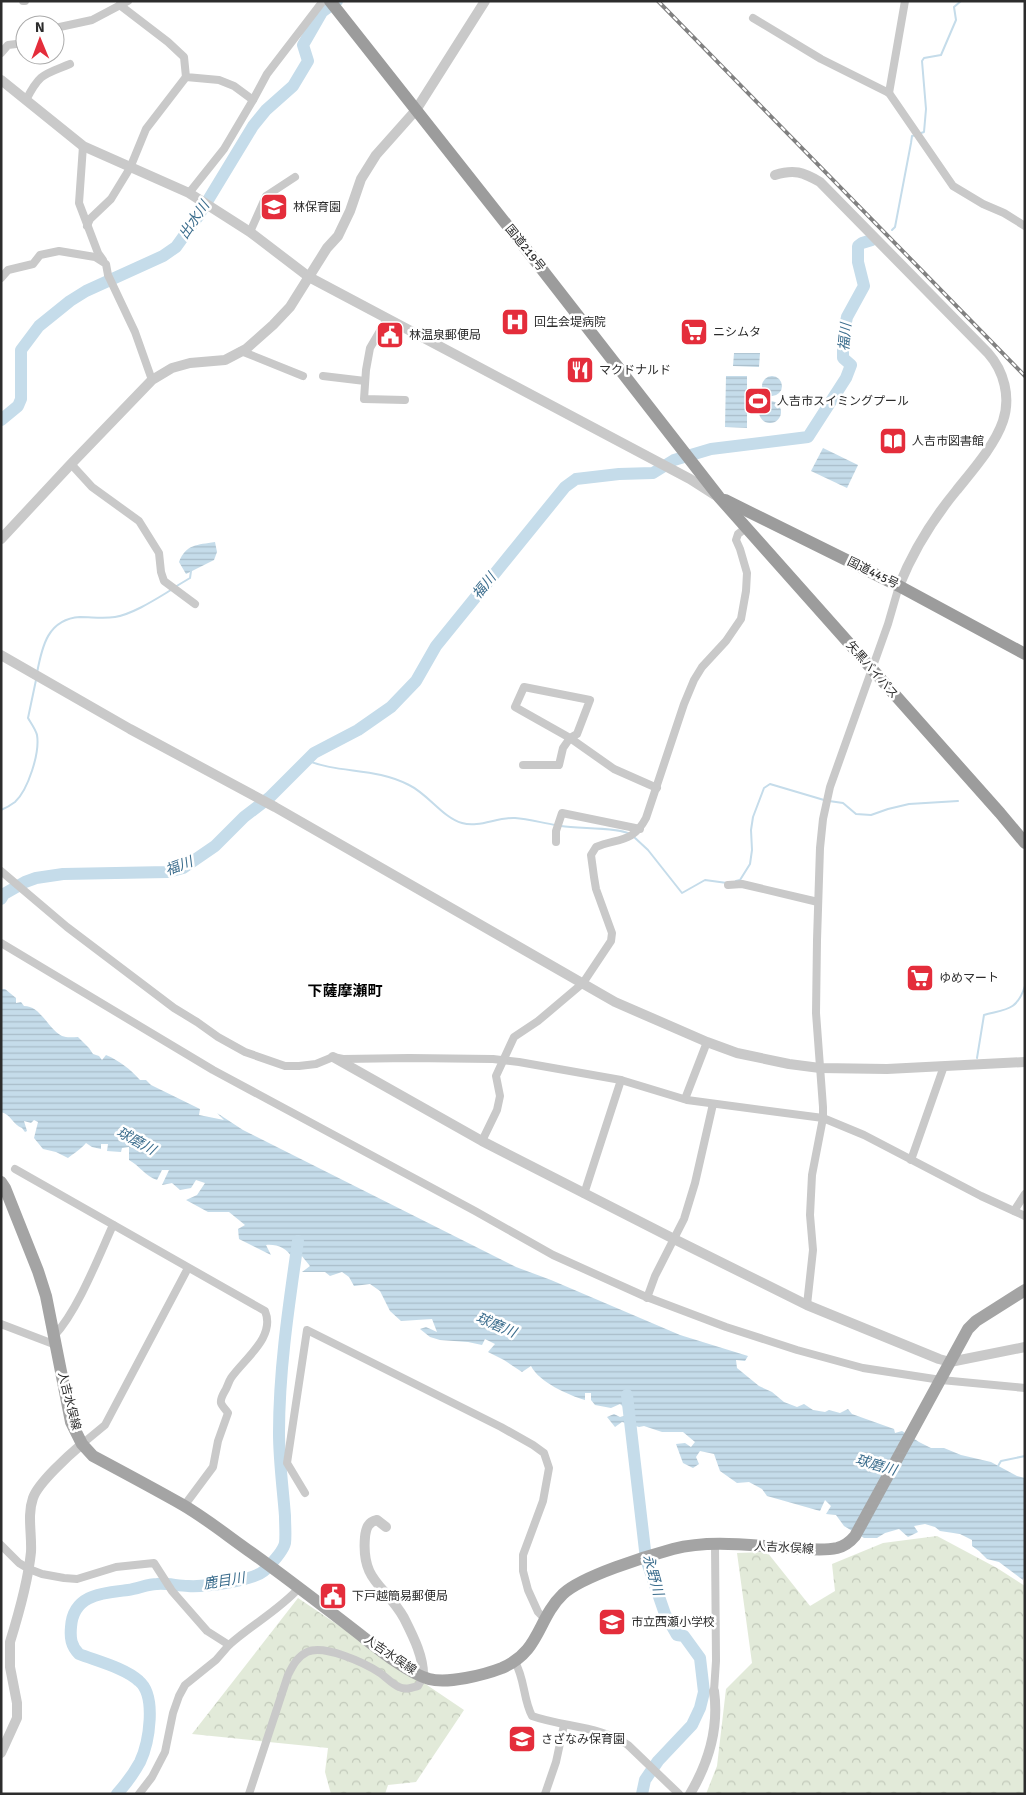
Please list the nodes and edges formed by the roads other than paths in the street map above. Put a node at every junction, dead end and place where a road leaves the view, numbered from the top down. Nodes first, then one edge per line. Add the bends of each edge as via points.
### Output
1 (323, 1) edge
2 (330, 1) edge
3 (485, 1) edge
4 (905, 1) edge
5 (123, 3) edge
6 (753, 18) dead end
7 (65, 26) edge
8 (15, 44) edge
9 (1, 53) edge
10 (70, 64) dead end
11 (186, 77) junction
12 (1, 80) edge
13 (888, 93) junction
14 (26, 100) junction
15 (253, 100) junction
16 (416, 110) junction
17 (83, 146) junction
18 (130, 168) junction
19 (774, 175) dead end
20 (295, 177) dead end
21 (189, 194) junction
22 (87, 226) junction
23 (1025, 226) edge
24 (250, 232) junction
25 (106, 264) junction
26 (309, 277) junction
27 (1, 278) edge
28 (387, 319) junction
29 (241, 351) junction
30 (303, 376) dead end
31 (323, 376) dead end
32 (152, 380) junction
33 (365, 382) junction
34 (405, 400) dead end
35 (71, 464) junction
36 (694, 465) junction
37 (690, 479) junction
38 (718, 497) junction
39 (756, 516) junction
40 (746, 528) junction
41 (1, 539) edge
42 (899, 586) junction
43 (195, 604) dead end
44 (1025, 654) edge
45 (1, 655) edge
46 (872, 670) junction
47 (570, 738) junction
48 (523, 765) dead end
49 (657, 788) junction
50 (640, 829) junction
51 (556, 842) dead end
52 (1025, 843) edge
53 (4, 874) edge
54 (728, 886) dead end
55 (818, 902) junction
56 (1, 943) edge
57 (583, 983) junction
58 (707, 1042) junction
59 (333, 1057) junction
60 (503, 1061) junction
61 (1025, 1062) edge
62 (944, 1066) junction
63 (820, 1068) junction
64 (621, 1080) junction
65 (685, 1100) junction
66 (713, 1104) junction
67 (823, 1118) junction
68 (482, 1142) junction
69 (911, 1160) junction
70 (15, 1169) dead end
71 (1, 1182) edge
72 (584, 1194) junction
73 (1025, 1194) edge
74 (1014, 1211) junction
75 (1025, 1216) edge
76 (114, 1225) junction
77 (674, 1239) junction
78 (188, 1268) junction
79 (1025, 1290) edge
80 (646, 1298) junction
81 (807, 1304) junction
82 (1, 1324) edge
83 (55, 1340) junction
84 (1025, 1347) edge
85 (950, 1362) junction
86 (941, 1382) junction
87 (1025, 1388) edge
88 (82, 1444) junction
89 (304, 1493) dead end
90 (184, 1506) junction
91 (386, 1527) dead end
92 (714, 1544) junction
93 (1, 1545) edge
94 (29, 1569) junction
95 (299, 1588) junction
96 (545, 1619) junction
97 (6, 1642) edge
98 (229, 1645) junction
99 (515, 1662) junction
100 (423, 1677) junction
101 (714, 1690) joint
102 (564, 1725) junction
103 (1, 1753) edge
104 (139, 1794) edge
105 (249, 1794) edge
106 (545, 1794) edge
107 (679, 1794) edge
108 (690, 1794) edge

1 - 15 street via 267,74
2 - 16 highway, 国道219号
3 - 16 street
4 - 13 street
5 - 7 street via 92,20
5 - 11 street via 184,57
6 - 13 street via 821,59
8 - 9 street via 8,45
10 - 14 street via 36,81
11 - 15 street via 219,80
11 - 18 street via 146,129
12 - 14 street
13 - 23 street via 953,186
14 - 17 street
15 - 21 street via 224,149
16 - 26 street via 376,155 361,179 338,236
16 - 36 highway, 国道219号
17 - 18 street
17 - 22 street via 79,203
18 - 21 street
18 - 22 street via 112,199 90,219
19 - 42 street via 786,171 804,173 820,182 995,360 1004,380 1006,410 998,431 922,538
20 - 24 street via 266,196
21 - 24 street
22 - 25 street
24 - 26 street
25 - 27 street via 95,257 59,251 40,255 33,264 8,270
25 - 32 street via 108,276
26 - 28 street
26 - 29 street via 290,307
28 - 33 street via 370,348
28 - 37 street
29 - 30 street
29 - 32 street via 225,360 172,368
31 - 33 street
32 - 35 street
33 - 34 street via 364,399
35 - 41 street
35 - 43 street via 92,487 139,521 159,553 164,581
36 - 37 street via 697,469
36 - 38 highway, 国道219号
37 - 38 street
38 - 39 highway, 国道445号
38 - 40 highway, 矢黒バイパス
39 - 40 highway
39 - 42 highway, 国道445号
40 - 46 highway, 矢黒バイパス
40 - 49 street via 736,540 747,572 741,619 694,680
42 - 44 highway, 国道445号
42 - 46 street
45 - 57 street
46 - 52 highway, 矢黒バイパス
46 - 55 street via 830,788 823,819
47 - 47 street via 515,707 524,687 590,700 577,734
47 - 48 street via 563,748 559,765
47 - 49 street via 614,769
49 - 50 street
50 - 51 street via 562,813
50 - 57 street via 625,838 596,847 591,855 596,889 612,933 611,941
53 - 59 street via 66,927 218,1037 245,1052 285,1066 308,1065
54 - 55 street via 742,884
55 - 63 street via 816,1013
56 - 80 street via 213,1070 545,1251
57 - 58 street via 661,1024
57 - 60 street via 514,1037
58 - 63 street via 737,1053
58 - 65 street
59 - 60 street
59 - 68 street
60 - 64 street
60 - 68 street via 496,1076 500,1096 497,1110
61 - 62 street
62 - 63 street
62 - 69 street
63 - 67 street
64 - 65 street
64 - 72 street
65 - 66 street
66 - 67 street
66 - 77 street via 695,1183
67 - 69 street
67 - 81 street via 812,1175 810,1215 813,1250
68 - 72 street
69 - 74 street
70 - 76 street
71 - 83 main road, 人吉水俣線 via 38,1271
72 - 77 street
73 - 74 street
74 - 75 street
76 - 78 street
76 - 83 street
77 - 80 street
77 - 81 street
78 - 88 street via 106,1425
78 - 90 street via 258,1305 268,1316 263,1337 222,1396 228,1413 213,1467
79 - 85 main road, 人吉水俣線 via 976,1321
80 - 86 street via 797,1350 863,1368
81 - 85 street
82 - 83 street
83 - 88 main road, 人吉水俣線 via 71,1422
84 - 85 street
85 - 86 main road, 人吉水俣線
86 - 87 street
86 - 92 main road, 人吉水俣線 via 848,1544 821,1550
88 - 90 main road, 人吉水俣線 via 93,1456
88 - 94 street via 34,1496 30,1506
89 - 96 street via 287,1464 307,1330 501,1427 544,1453 549,1468 543,1501 523,1554 528,1590
90 - 95 main road, 人吉水俣線
91 - 100 street via 377,1520 366,1529 365,1559 375,1582 404,1620 420,1654
92 - 96 main road, 人吉水俣線 via 659,1554 581,1582 564,1593
92 - 101 street
93 - 94 street
94 - 97 street
94 - 98 street via 77,1579 116,1567 154,1563 172,1591 207,1631
95 - 98 street
95 - 100 main road, 人吉水俣線 via 393,1660
96 - 99 main road, 人吉水俣線 via 537,1638
97 - 103 street via 17,1718
98 - 104 street via 185,1685 173,1713 165,1752 152,1778
99 - 100 main road, 人吉水俣線 via 455,1680
99 - 102 street via 523,1679 532,1716
100 - 105 street via 418,1686 398,1687 355,1659 330,1652 309,1651 296,1660 288,1675
101 - 108 street via 716,1724
102 - 106 street
102 - 107 street via 621,1740

